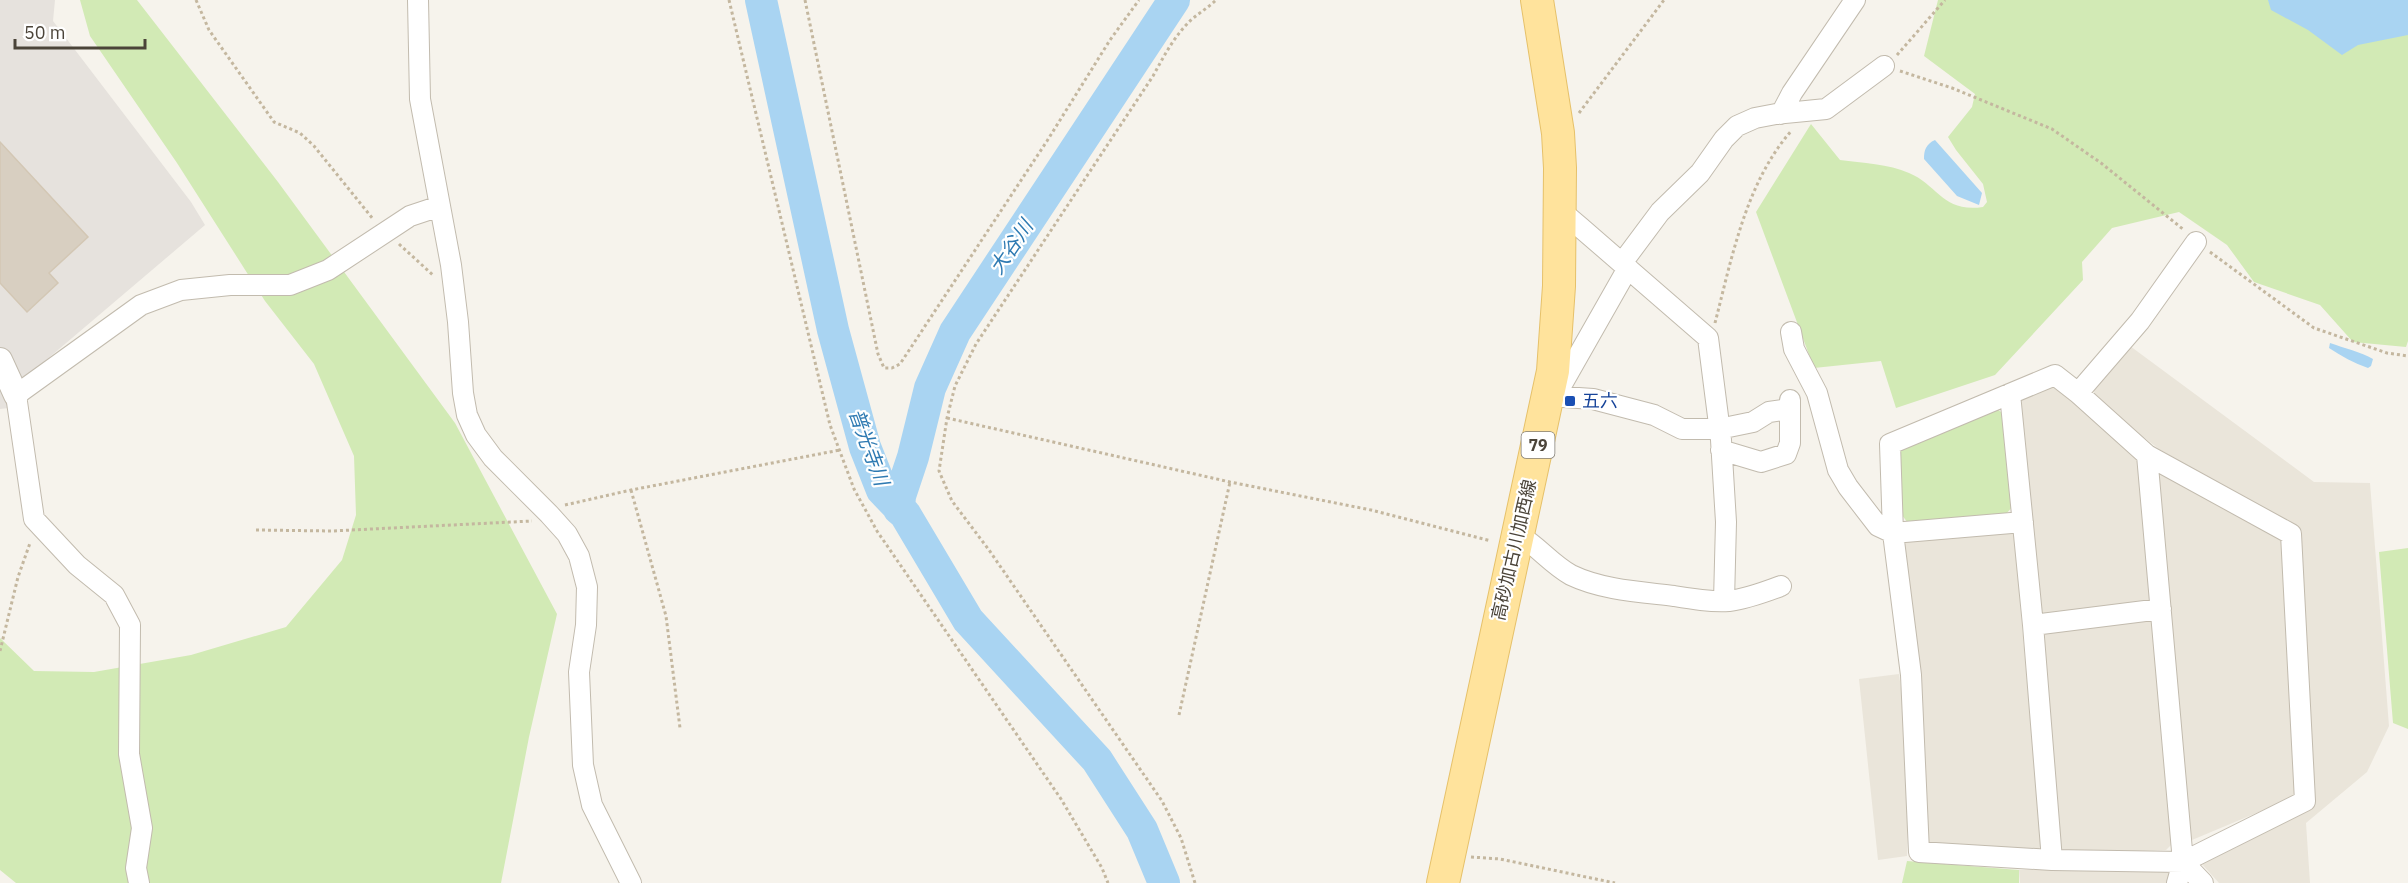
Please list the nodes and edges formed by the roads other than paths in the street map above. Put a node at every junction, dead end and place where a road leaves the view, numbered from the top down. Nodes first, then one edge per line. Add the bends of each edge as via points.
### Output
1 (418, 0) edge
2 (1537, 0) edge
3 (1855, 0) edge
4 (1884, 66) road end
5 (1781, 114) junction
6 (440, 206) junction
7 (1560, 214) junction
8 (2196, 242) road end
9 (1625, 265) junction
10 (1791, 332) dead end
11 (0, 360) edge
12 (2078, 393) junction
13 (2010, 394) junction
14 (16, 395) junction
15 (1552, 396) junction
16 (1719, 429) junction
17 (1721, 450) junction
18 (2147, 455) junction
19 (2023, 522) junction
20 (1893, 533) junction
21 (1515, 540) junction
22 (1782, 585) dead end
23 (1724, 601) junction
24 (2161, 609) junction
25 (2033, 625) junction
26 (2052, 860) junction
27 (2183, 862) junction
28 (1446, 869) edge
29 (139, 883) edge
30 (631, 883) edge
31 (2177, 883) edge
32 (2203, 883) edge

1 - 6 street via 420,99
2 - 7 main road, 高砂加古川加西線 / 79 via 1558,133
3 - 5 street
4 - 5 street via 1826,109
5 - 9 street via 1755,118 1737,126 1724,138 1700,173 1660,212
6 - 14 street via 410,216 328,270 290,285 181,290 141,305
6 - 30 street via 467,416 493,458 567,534 579,556 587,588 579,672 583,765 592,805
7 - 9 street
7 - 15 main road, 高砂加古川加西線 / 79
8 - 12 street via 2140,321
9 - 15 street
9 - 16 street via 1708,338
10 - 20 street via 1794,350 1817,393 1838,470 1878,526
11 - 14 street
12 - 13 street via 2055,375
12 - 18 street
13 - 19 street
13 - 20 street via 1890,444
14 - 29 street via 34,519 77,566 114,595 130,625 129,754 142,828 136,868
15 - 16 street via 1593,399 1654,416 1682,429
15 - 21 main road, 高砂加古川加西線 / 79
16 - 17 street
16 - 17 street via 1753,422 1790,404 1790,443 1786,454 1761,462
17 - 23 street via 1726,522
18 - 24 street
18 - 27 street via 2291,534 2305,801
19 - 20 street
19 - 25 street
20 - 26 street via 1911,675 1919,852
21 - 23 street via 1532,542 1574,576 1641,593
21 - 28 main road, 高砂加古川加西線 / 79
22 - 23 street
24 - 25 street
24 - 27 street
25 - 26 street
26 - 27 street
27 - 31 street
27 - 32 street

